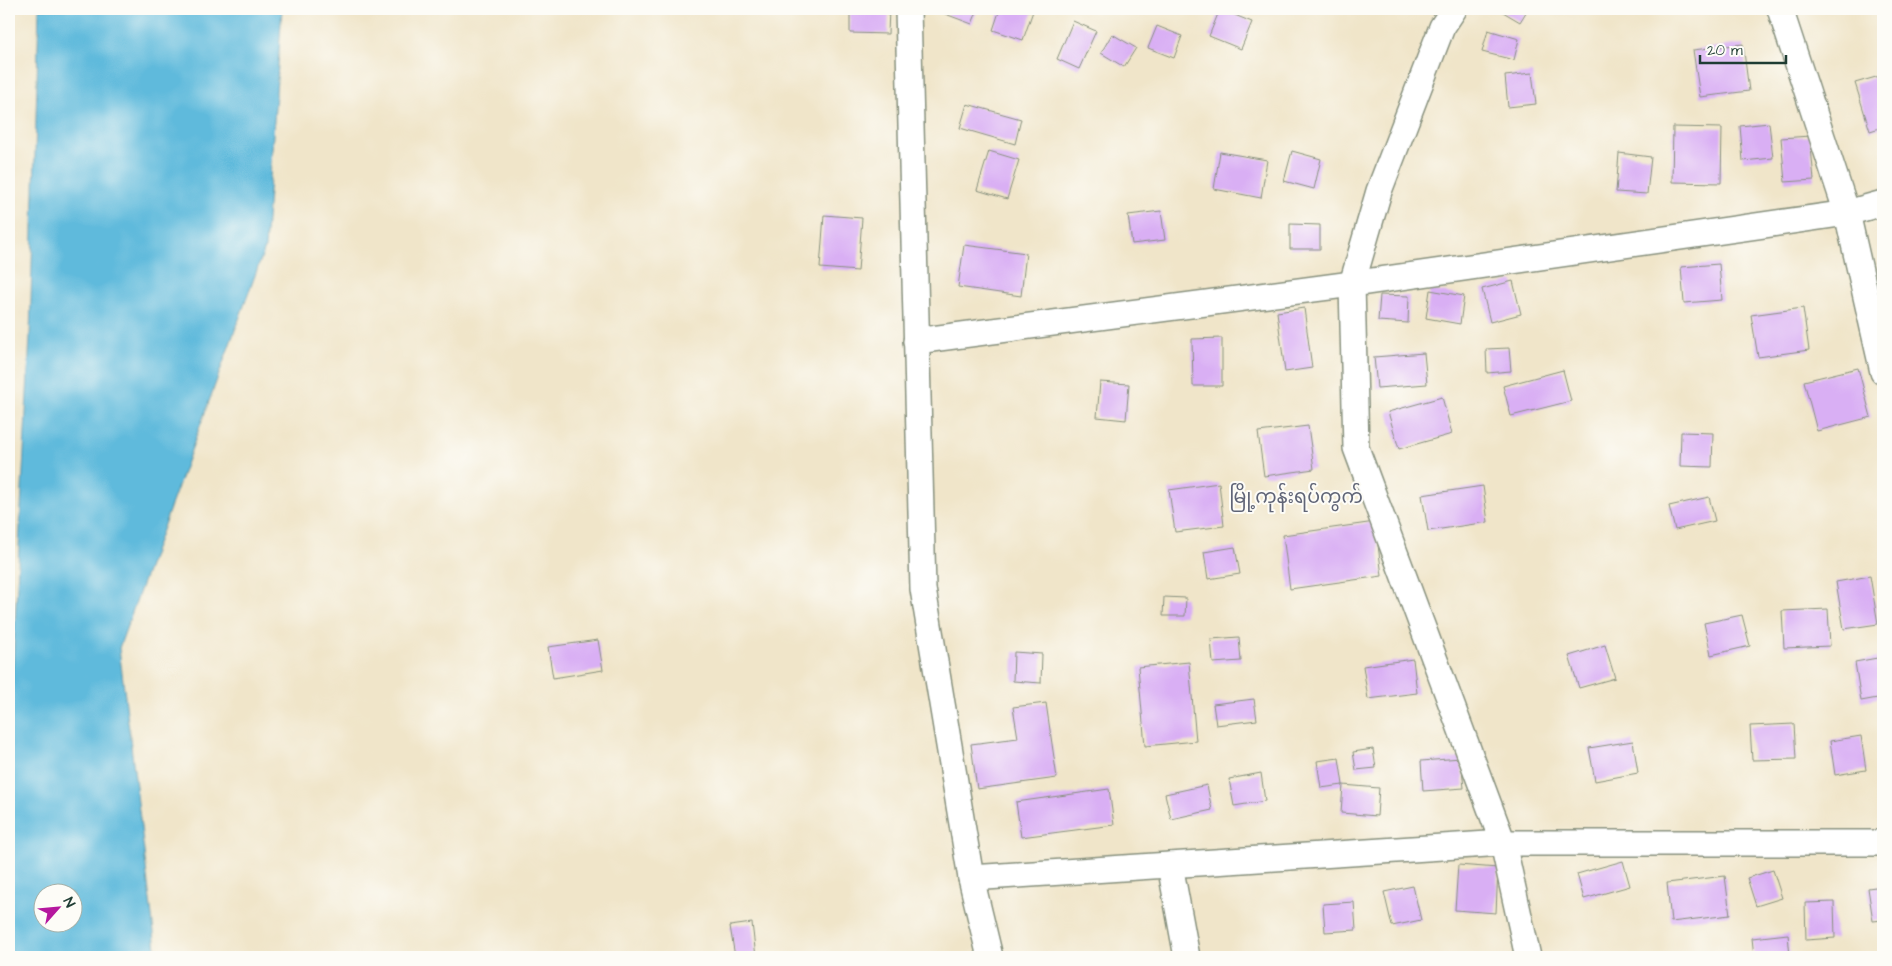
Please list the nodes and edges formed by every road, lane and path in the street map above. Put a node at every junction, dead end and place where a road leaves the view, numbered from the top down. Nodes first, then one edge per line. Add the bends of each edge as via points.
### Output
1 (908, 9) edge
2 (1454, 9) edge
3 (1780, 9) edge
4 (1883, 203) edge
5 (1847, 213) junction
6 (1352, 284) junction
7 (916, 341) junction
8 (1883, 372) edge
9 (1503, 843) junction
10 (1883, 843) edge
11 (1170, 865) junction
12 (971, 878) junction
13 (990, 957) edge
14 (1188, 957) edge
15 (1528, 957) edge

1 - 7 street
2 - 6 street via 1442,28 1379,191
3 - 5 street
4 - 5 street
5 - 6 street
5 - 8 street
6 - 7 street
6 - 9 street via 1356,448
7 - 12 street via 923,589
9 - 10 street
9 - 11 street
9 - 15 street
11 - 12 street
11 - 14 street
12 - 13 street

